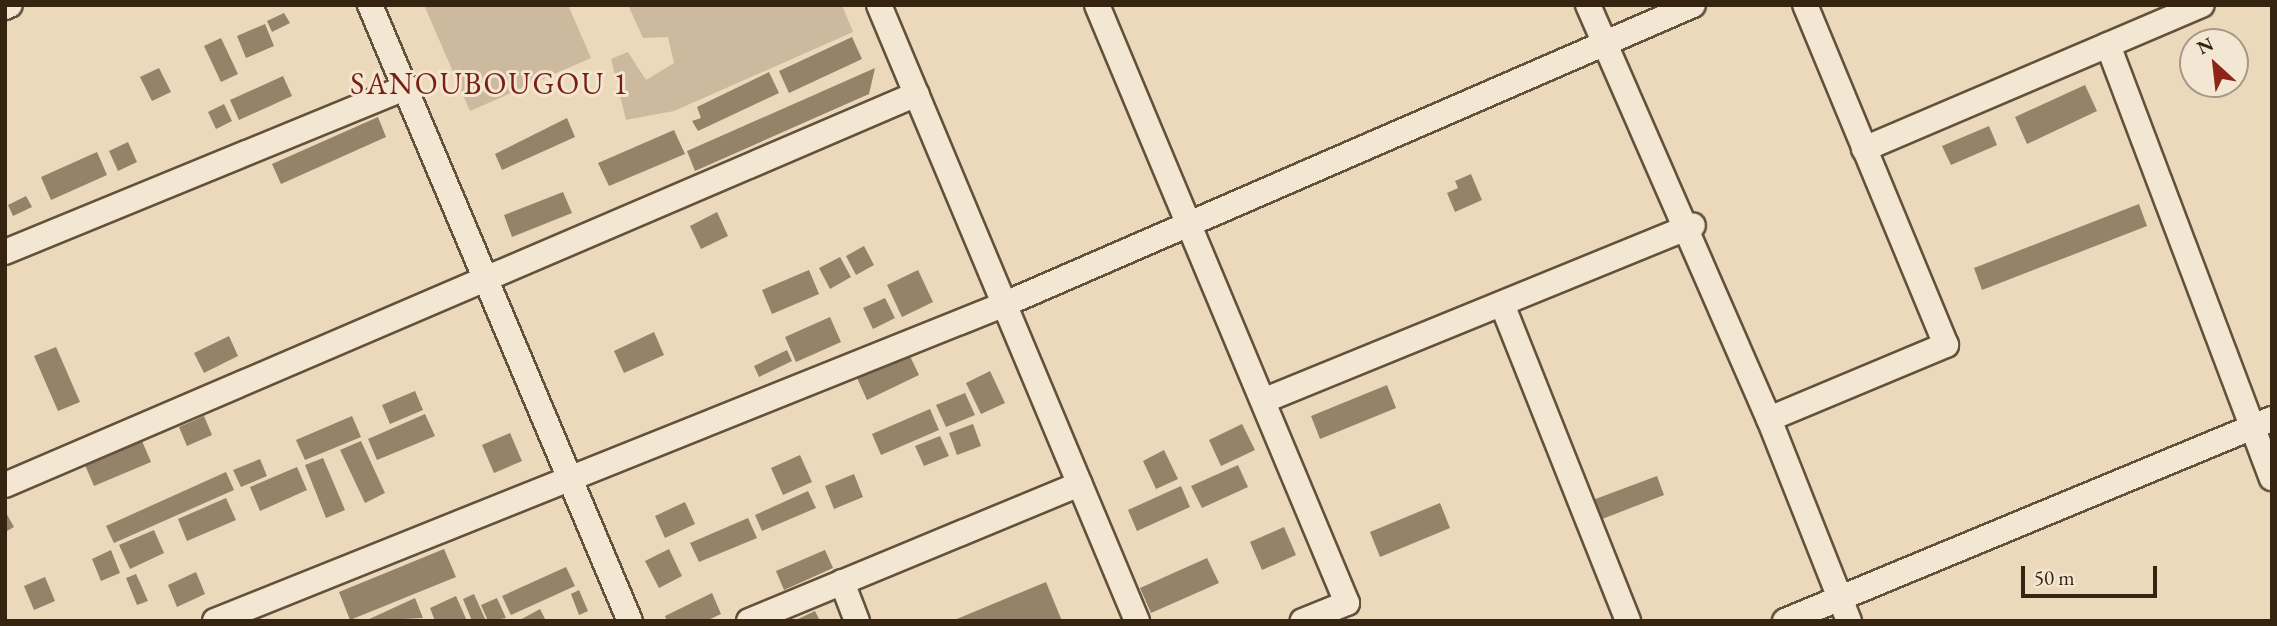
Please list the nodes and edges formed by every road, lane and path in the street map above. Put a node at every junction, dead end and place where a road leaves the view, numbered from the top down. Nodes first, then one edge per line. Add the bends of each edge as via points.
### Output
1 (370, 5) edge
2 (879, 5) edge
3 (1097, 5) edge
4 (1588, 5) edge
5 (1693, 5) edge
6 (1805, 5) edge
7 (2202, 5) edge
8 (1605, 45) junction
9 (2108, 45) junction
10 (404, 88) junction
11 (917, 94) junction
12 (1864, 149) junction
13 (1188, 224) junction
14 (1688, 227) junction
15 (5, 252) edge
16 (486, 279) junction
17 (1005, 304) junction
18 (1502, 304) junction
19 (1265, 400) junction
20 (1769, 419) junction
21 (2262, 424) edge
22 (568, 477) junction
23 (2272, 478) edge
24 (1080, 484) junction
25 (5, 485) edge
26 (842, 582) junction
27 (1840, 598) junction
28 (215, 621) edge
29 (631, 621) edge
30 (748, 621) edge
31 (857, 621) edge
32 (1137, 621) edge
33 (1303, 621) edge
34 (1628, 621) edge
35 (1785, 621) edge
36 (1849, 621) edge

1 - 10 street
2 - 11 street
3 - 13 street
4 - 8 street
5 - 8 street
6 - 12 street
7 - 9 street
8 - 13 street
8 - 14 street
9 - 12 street
9 - 21 street
10 - 15 street
10 - 16 street
11 - 16 street
11 - 17 street
12 - 20 street via 1946,345
13 - 17 street
13 - 19 street
14 - 18 street
14 - 20 street
16 - 22 street
16 - 25 street
17 - 22 street
17 - 24 street
18 - 19 street
18 - 34 street
19 - 33 street via 1347,603
20 - 27 street
21 - 23 street
21 - 27 street
22 - 28 street
22 - 29 street
24 - 26 street
24 - 32 street
26 - 30 street
26 - 31 street
27 - 35 street
27 - 36 street

